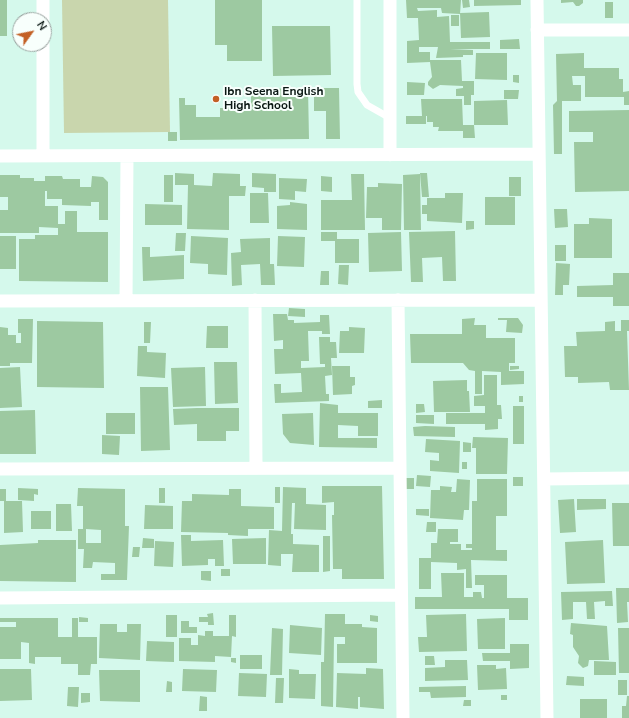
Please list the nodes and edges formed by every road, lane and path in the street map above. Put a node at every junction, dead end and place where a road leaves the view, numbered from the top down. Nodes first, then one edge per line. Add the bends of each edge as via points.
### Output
1 (43, 0) edge
2 (357, 0) edge
3 (390, 0) edge
4 (537, 0) edge
5 (43, 12) edge
6 (537, 30) junction
7 (629, 30) edge
8 (43, 52) edge
9 (390, 118) junction
10 (538, 154) junction
11 (390, 155) junction
12 (0, 156) edge
13 (43, 156) junction
14 (127, 156) junction
15 (255, 300) junction
16 (398, 300) junction
17 (541, 300) junction
18 (0, 301) edge
19 (126, 301) junction
20 (256, 468) junction
21 (400, 468) junction
22 (0, 469) edge
23 (629, 478) edge
24 (544, 479) junction
25 (400, 595) junction
26 (0, 598) edge
27 (403, 718) edge
28 (547, 718) edge

1 - 5 street
2 - 9 lane via 358,92 367,105
3 - 9 street
4 - 6 street
6 - 7 street
6 - 10 street
8 - 13 street
9 - 11 street
10 - 11 street
10 - 17 street
11 - 14 street
12 - 13 street
13 - 14 street
14 - 19 street
15 - 16 street
15 - 19 street
15 - 20 street
16 - 17 street
16 - 21 street
17 - 24 street
18 - 19 street
20 - 21 street
20 - 22 street
21 - 25 street
23 - 24 street
24 - 28 street
25 - 26 street
25 - 27 street

